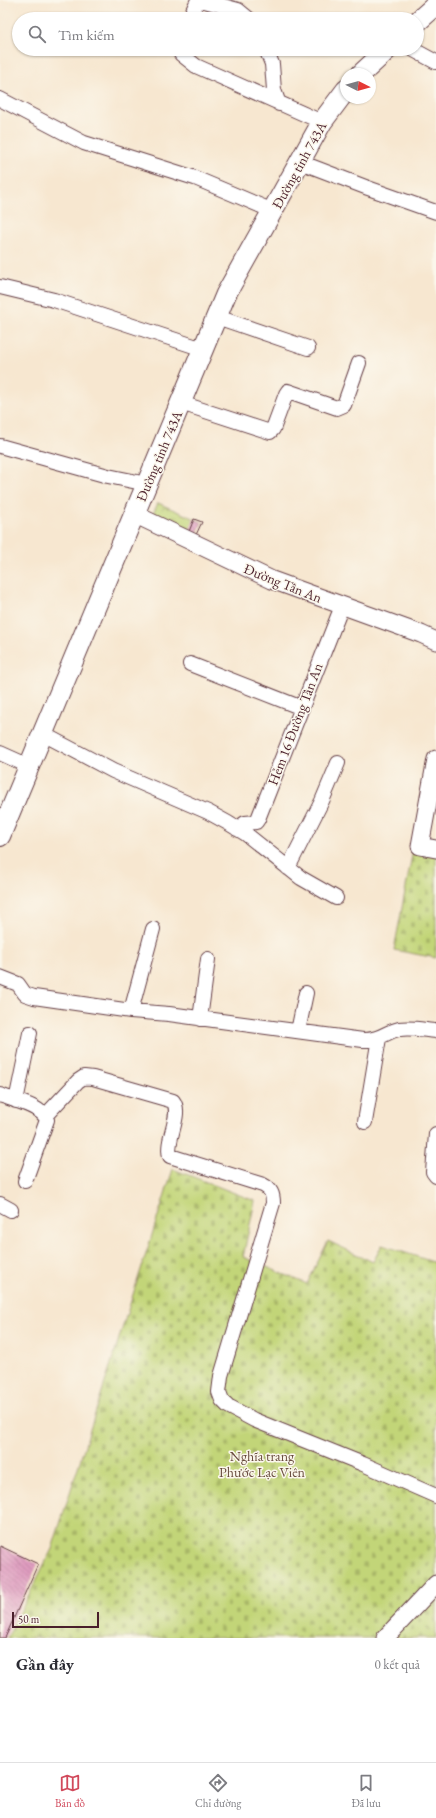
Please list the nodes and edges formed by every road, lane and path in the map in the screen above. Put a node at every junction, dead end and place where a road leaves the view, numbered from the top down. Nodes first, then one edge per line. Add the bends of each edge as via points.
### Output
1 (198, 0) edge
2 (201, 0) edge
3 (436, 5) edge
4 (192, 12) edge
5 (240, 12) edge
6 (424, 16) edge
7 (184, 56) edge
8 (269, 56) edge
9 (380, 56) edge
10 (424, 56) edge
11 (436, 62) edge
12 (367, 68) edge
13 (340, 98) edge
14 (0, 99) edge
15 (279, 104) junction
16 (322, 122) junction
17 (300, 162) junction
18 (273, 211) junction
19 (436, 212) edge
20 (0, 288) edge
21 (217, 317) junction
22 (308, 348) dead end
23 (203, 349) junction
24 (359, 363) dead end
25 (181, 403) junction
26 (0, 446) edge
27 (147, 484) junction
28 (134, 514) junction
29 (342, 606) junction
30 (436, 640) edge
31 (190, 664) dead end
32 (302, 708) junction
33 (43, 734) junction
34 (0, 753) edge
35 (436, 759) edge
36 (338, 763) dead end
37 (29, 766) junction
38 (237, 828) junction
39 (0, 836) edge
40 (436, 849) edge
41 (288, 868) junction
42 (336, 898) dead end
43 (153, 929) dead end
44 (208, 960) dead end
45 (0, 977) edge
46 (306, 993) dead end
47 (131, 1011) junction
48 (200, 1019) junction
49 (298, 1031) junction
50 (436, 1031) edge
51 (30, 1033) dead end
52 (379, 1038) junction
53 (0, 1095) edge
54 (16, 1101) junction
55 (45, 1116) junction
56 (365, 1122) dead end
57 (436, 1134) edge
58 (436, 1176) edge
59 (25, 1181) dead end
60 (436, 1496) edge
61 (436, 1584) edge
62 (385, 1638) edge

1 - 4 street
2 - 5 street
3 - 6 main road
7 - 15 street via 196,66
8 - 15 street
9 - 12 main road
10 - 11 street
13 - 16 main road, Đường tỉnh 743A
14 - 18 street via 84,143 195,178
15 - 16 street
16 - 17 main road, Đường tỉnh 743A
17 - 18 main road, Đường tỉnh 743A
17 - 19 street
18 - 21 main road, Đường tỉnh 743A via 235,278
20 - 23 street via 54,300
21 - 22 street
21 - 23 main road, Đường tỉnh 743A
23 - 25 main road, Đường tỉnh 743A
24 - 25 street via 344,405 337,408 288,391 270,432
25 - 27 main road, Đường tỉnh 743A
26 - 27 street via 108,476
27 - 28 main road, Đường tỉnh 743A
28 - 29 street, Đường Tân An via 260,575
28 - 33 main road, Đường tỉnh 743A
29 - 30 street, Đường Tân An
29 - 32 street, Hẻm 16 Đường Tân An
31 - 32 street
32 - 38 street, Hẻm 16 Đường Tân An via 258,819 254,823 245,823
33 - 37 main road, Đường tỉnh 743A
33 - 38 street via 113,771 208,812
34 - 37 street
35 - 40 street via 420,846
36 - 41 street
37 - 39 main road, Đường tỉnh 743A
38 - 41 street
41 - 42 street
43 - 47 street
44 - 48 street
45 - 47 street via 18,984 26,994 34,997
46 - 49 street
47 - 48 street
48 - 49 street
49 - 52 street via 363,1040
50 - 52 street via 413,1028 397,1030
51 - 54 street
52 - 56 street
53 - 54 street
54 - 55 street via 39,1110
55 - 59 street via 47,1120
55 - 60 street via 78,1081 84,1078 93,1078 173,1101 176,1104 176,1113 169,1144 170,1156 270,1189 273,1203 221,1376 219,1392 222,1400 254,1420
57 - 58 street via 433,1172
61 - 62 street

